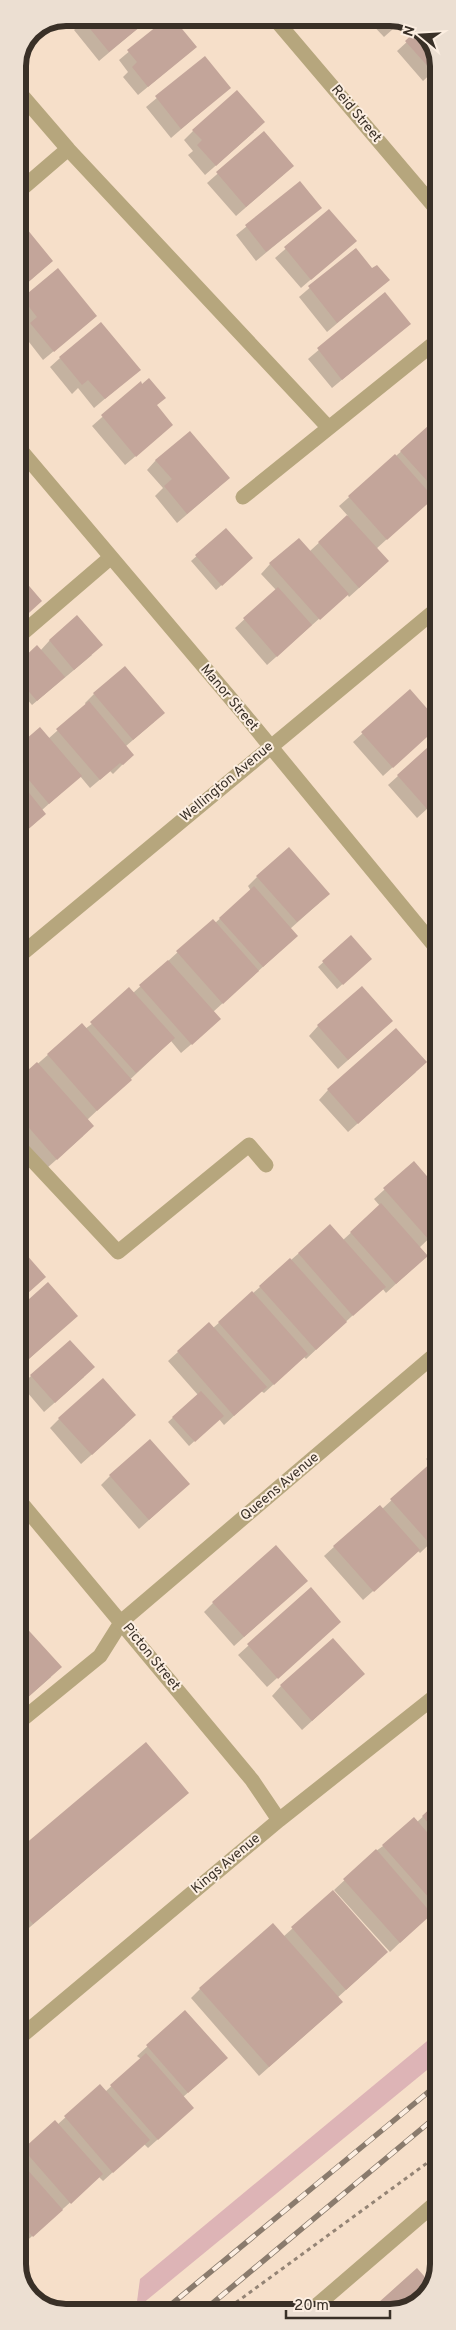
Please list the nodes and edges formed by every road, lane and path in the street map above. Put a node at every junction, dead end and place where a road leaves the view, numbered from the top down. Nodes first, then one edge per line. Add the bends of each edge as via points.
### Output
1 (281, 26) edge
2 (26, 100) edge
3 (68, 149) junction
4 (26, 185) edge
5 (429, 200) edge
6 (429, 347) edge
7 (328, 427) junction
8 (26, 457) edge
9 (243, 497) dead end
10 (110, 558) junction
11 (429, 615) edge
12 (26, 629) edge
13 (270, 746) junction
14 (429, 940) edge
15 (26, 950) edge
16 (26, 1154) edge
17 (266, 1165) dead end
18 (430, 1359) edge
19 (27, 1509) edge
20 (122, 1621) junction
21 (430, 1701) edge
22 (27, 1716) edge
23 (279, 1820) junction
24 (27, 2031) edge
25 (430, 2161) edge
26 (430, 2208) edge
27 (235, 2303) edge
28 (319, 2303) edge

1 - 5 street, Reid Street
2 - 3 street
3 - 4 street
3 - 7 street
6 - 7 street
7 - 9 street
8 - 10 street, Manor Street
10 - 12 street
10 - 13 street, Manor Street
11 - 13 street, Wellington Avenue
13 - 14 street, Manor Street
13 - 15 street, Wellington Avenue
16 - 17 street via 118,1252 249,1145
18 - 20 street, Queens Avenue
19 - 20 street, Picton Street
20 - 22 street, Queens Avenue via 100,1656
20 - 23 street, Picton Street via 252,1780
21 - 23 street, Kings Avenue
23 - 24 street, Kings Avenue
25 - 27 path
26 - 28 street

